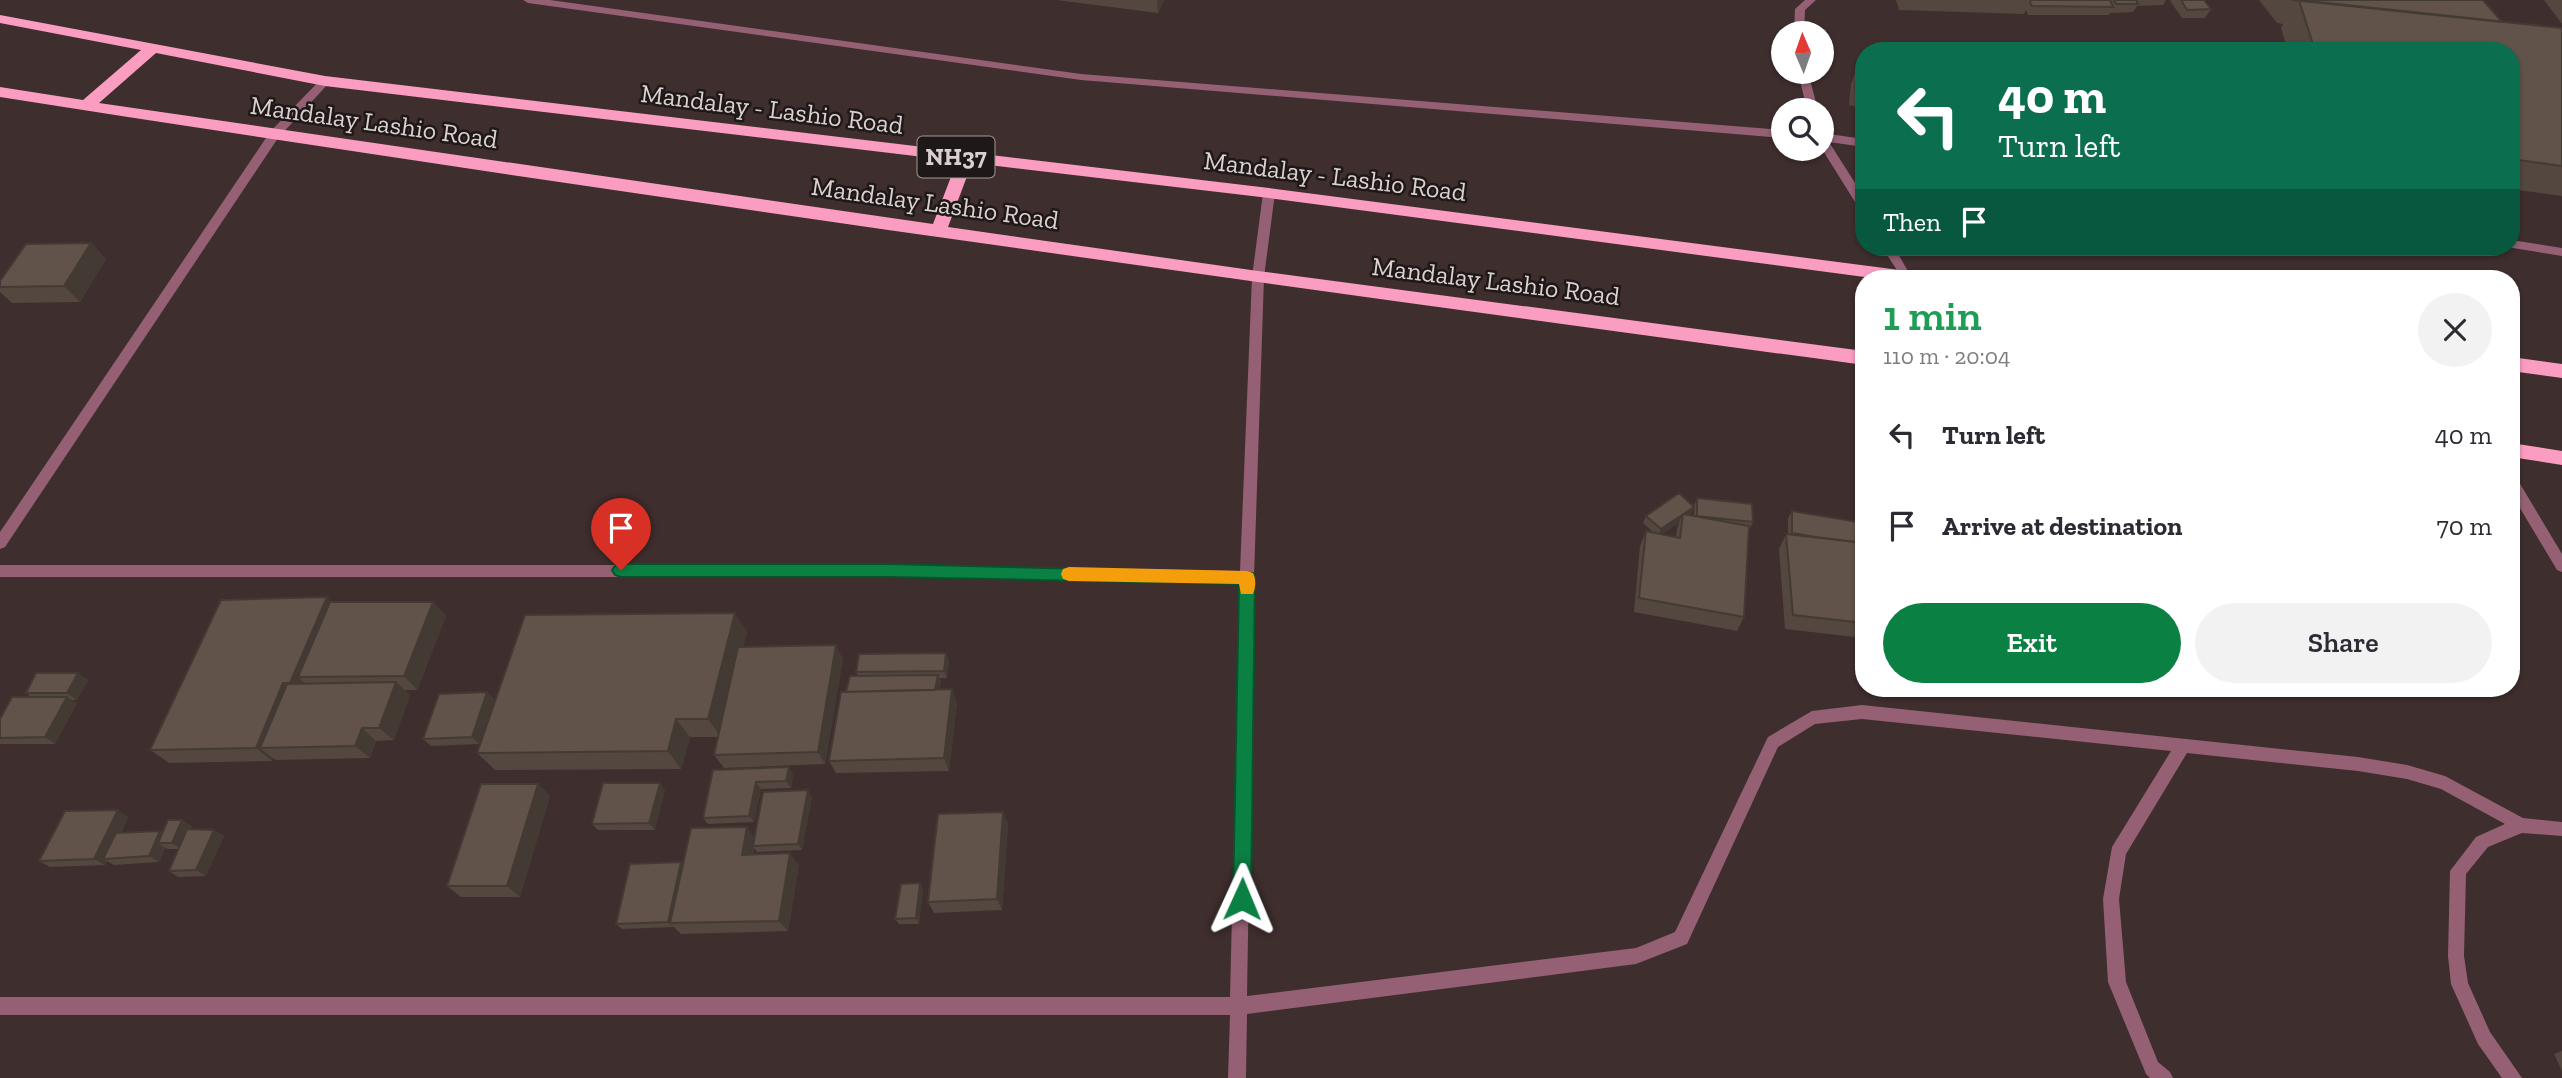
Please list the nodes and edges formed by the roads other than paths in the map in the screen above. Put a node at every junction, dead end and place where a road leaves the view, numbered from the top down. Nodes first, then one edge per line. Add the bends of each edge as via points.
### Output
1 (528, 0) edge
2 (1811, 0) edge
3 (0, 19) edge
4 (1800, 21) edge
5 (154, 47) junction
6 (325, 81) junction
7 (0, 92) edge
8 (85, 107) junction
9 (1771, 133) edge
10 (274, 135) junction
11 (1834, 139) edge
12 (1855, 142) edge
13 (1834, 158) edge
14 (966, 159) junction
15 (1855, 192) edge
16 (1269, 193) junction
17 (939, 230) junction
18 (2520, 245) edge
19 (2562, 252) edge
20 (1855, 271) edge
21 (1258, 277) junction
22 (1855, 357) edge
23 (2520, 365) edge
24 (2562, 371) edge
25 (2520, 451) edge
26 (2562, 457) edge
27 (2520, 496) edge
28 (0, 543) edge
29 (2562, 566) edge
30 (0, 571) edge
31 (1247, 577) junction
32 (2183, 746) junction
33 (2521, 825) junction
34 (2562, 829) edge
35 (0, 1006) edge
36 (1240, 1006) junction
37 (1237, 1078) edge
38 (2164, 1078) edge
39 (2513, 1078) edge

1 - 9 street via 1081,78
2 - 4 street via 1800,9
3 - 5 highway, Mandalay - Lashio Road / NH37
5 - 6 highway, Mandalay - Lashio Road / NH37
5 - 8 highway
6 - 10 street
6 - 14 highway, Mandalay - Lashio Road / NH37
7 - 8 highway, Mandalay Lashio Road
8 - 10 highway, Mandalay Lashio Road
10 - 17 highway, Mandalay Lashio Road
10 - 28 street
11 - 12 street
13 - 15 street
14 - 16 highway, Mandalay - Lashio Road / NH37
14 - 17 highway
16 - 20 highway, Mandalay - Lashio Road / NH37
16 - 21 street
17 - 21 highway, Mandalay Lashio Road
18 - 19 street
21 - 22 highway, Mandalay Lashio Road
21 - 31 street
23 - 24 highway
25 - 26 highway
27 - 29 street
30 - 31 street via 888,571
31 - 36 street
32 - 33 street via 2407,772 2445,783
32 - 36 street via 1862,712 1812,718 1773,742 1681,938 1636,956
32 - 38 street via 2118,852 2111,899 2117,982 2152,1068
33 - 34 street
33 - 39 street via 2482,842 2458,872 2460,984 2484,1038
35 - 36 street
36 - 37 street

